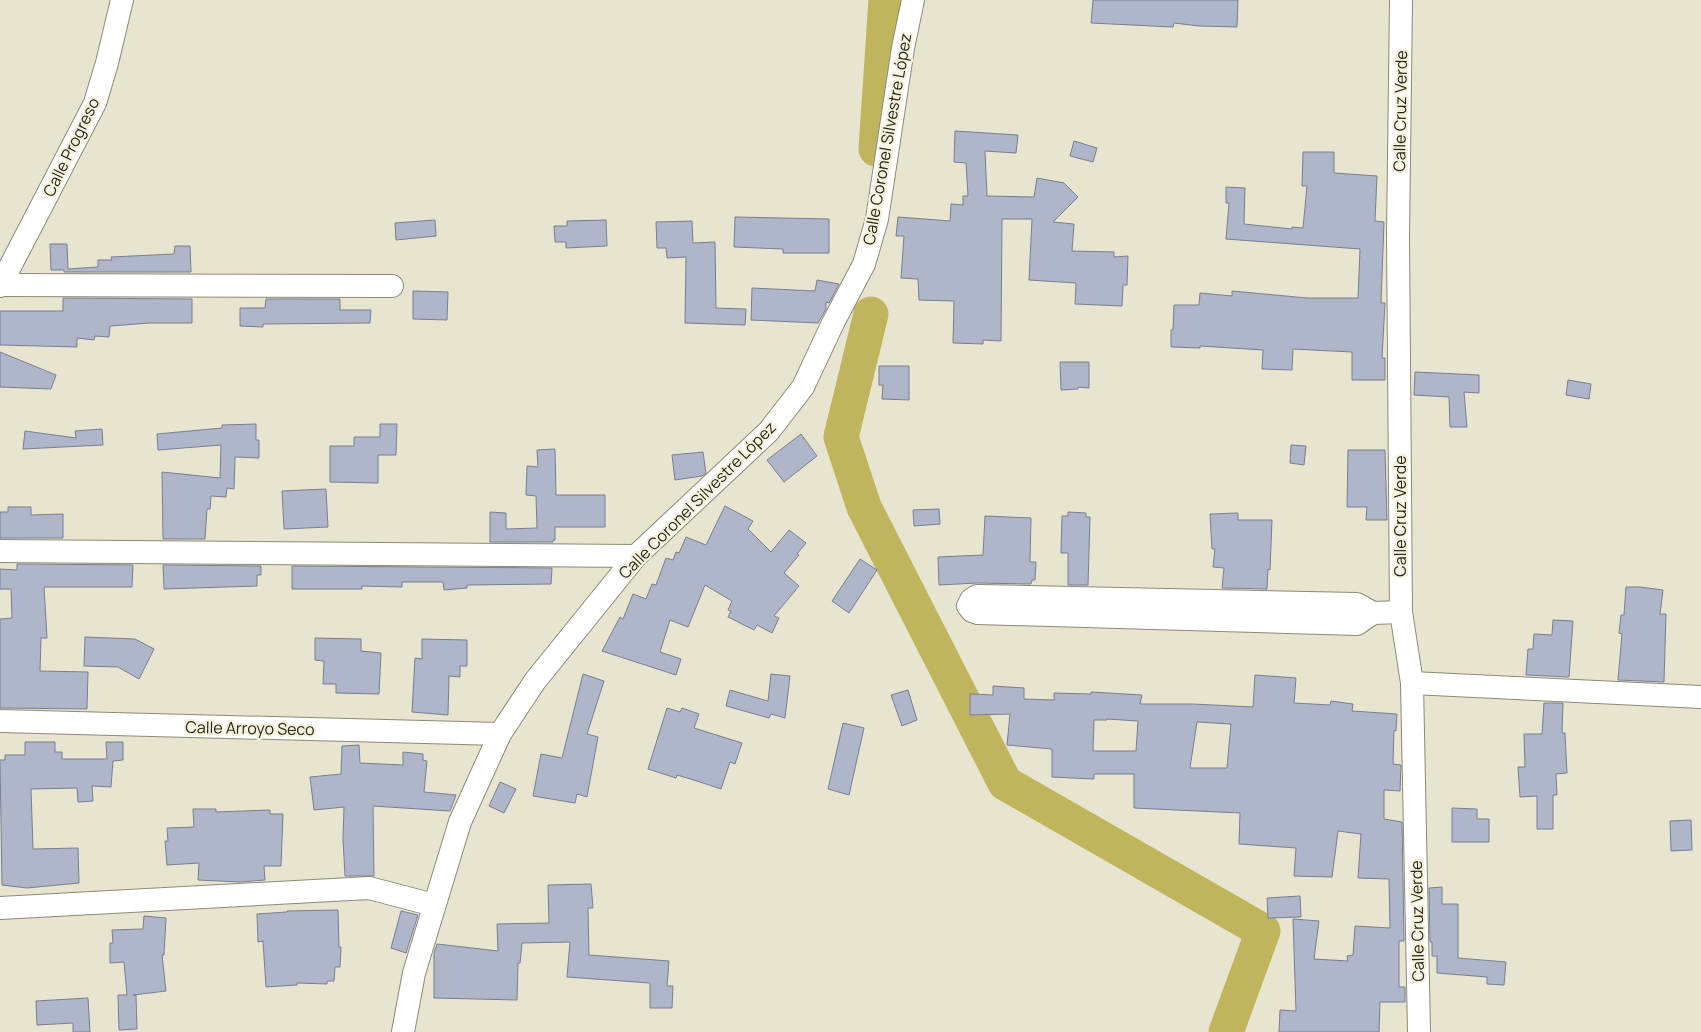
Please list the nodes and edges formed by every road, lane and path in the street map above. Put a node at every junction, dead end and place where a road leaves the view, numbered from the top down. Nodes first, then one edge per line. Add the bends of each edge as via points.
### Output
1 (122, 0) edge
2 (913, 0) edge
3 (1401, 0) edge
4 (0, 286) edge
5 (392, 286) dead end
6 (0, 551) edge
7 (636, 556) junction
8 (1401, 612) junction
9 (1373, 613) junction
10 (1412, 684) junction
11 (1701, 697) edge
12 (0, 721) edge
13 (500, 734) junction
14 (434, 905) junction
15 (0, 908) edge
16 (403, 1032) edge
17 (1419, 1032) edge

1 - 4 street, Calle Progreso via 95,103
2 - 7 street, Calle Coronel Silvestre López via 902,48 872,237 864,264 803,387 769,431
3 - 8 street, Calle Cruz Verde via 1398,237
4 - 5 street
6 - 7 street
7 - 13 street, Calle Coronel Silvestre López via 535,681
8 - 9 street
8 - 10 street, Calle Cruz Verde
9 - 9 street via 1357,604 987,596 977,596 968,606 978,613 1357,624
10 - 11 street
10 - 17 street, Calle Cruz Verde
12 - 13 street, Calle Arroyo Seco
13 - 14 street, Calle Coronel Silvestre López via 460,822
14 - 15 street via 370,888
14 - 16 street, Calle Coronel Silvestre López via 414,973

